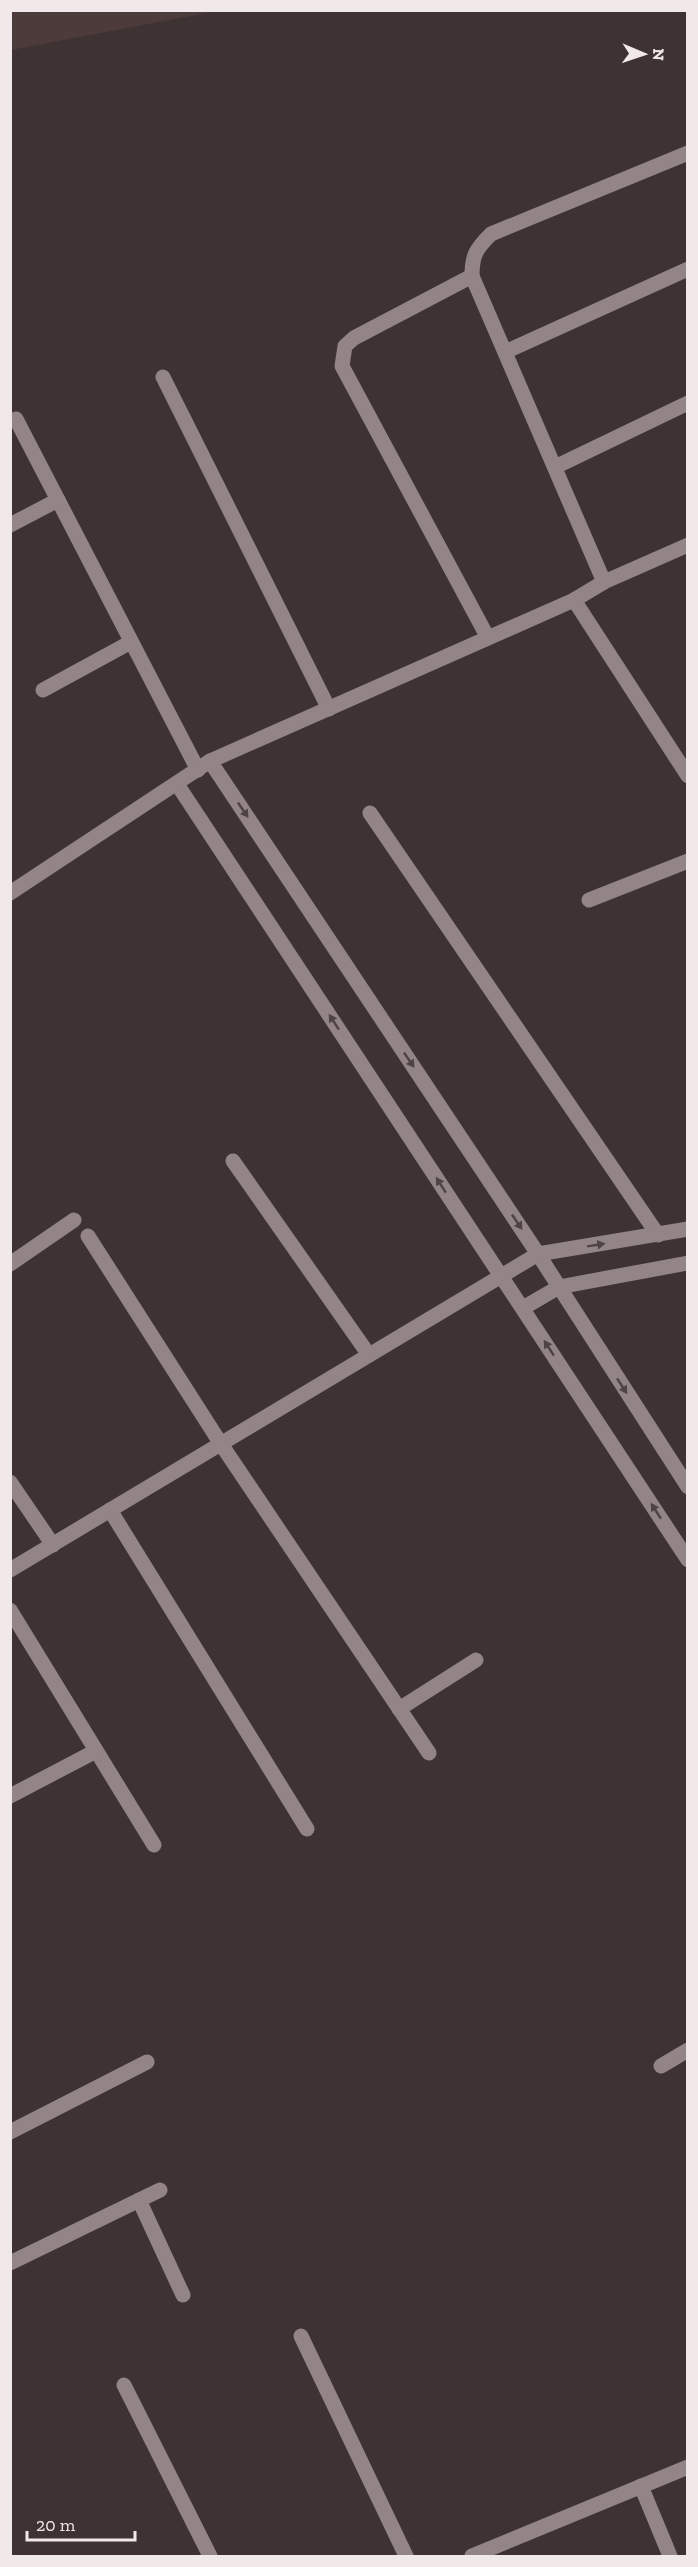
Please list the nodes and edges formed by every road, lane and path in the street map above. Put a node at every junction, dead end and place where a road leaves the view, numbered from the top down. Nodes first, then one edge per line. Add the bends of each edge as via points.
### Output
1 (687, 153) edge
2 (687, 269) edge
3 (472, 276) junction
4 (505, 352) junction
5 (163, 377) dead end
6 (687, 403) edge
7 (16, 419) dead end
8 (555, 467) junction
9 (58, 500) junction
10 (10, 525) edge
11 (687, 545) edge
12 (604, 582) junction
13 (574, 600) junction
14 (488, 638) junction
15 (131, 642) junction
16 (43, 690) dead end
17 (329, 709) junction
18 (204, 766) junction
19 (687, 776) edge
20 (177, 783) junction
21 (370, 813) dead end
22 (687, 861) edge
23 (10, 893) edge
24 (589, 900) dead end
25 (233, 1161) dead end
26 (74, 1220) dead end
27 (687, 1229) edge
28 (658, 1235) junction
29 (88, 1236) dead end
30 (538, 1254) junction
31 (687, 1263) edge
32 (10, 1264) edge
33 (501, 1276) junction
34 (559, 1287) junction
35 (523, 1308) junction
36 (369, 1355) junction
37 (220, 1444) junction
38 (10, 1482) edge
39 (687, 1487) edge
40 (110, 1510) junction
41 (53, 1545) junction
42 (687, 1560) edge
43 (10, 1570) edge
44 (10, 1610) edge
45 (476, 1660) dead end
46 (399, 1709) junction
47 (96, 1751) junction
48 (429, 1753) dead end
49 (10, 1796) edge
50 (307, 1829) dead end
51 (154, 1845) dead end
52 (687, 2050) edge
53 (147, 2062) dead end
54 (661, 2066) dead end
55 (10, 2132) edge
56 (160, 2190) dead end
57 (139, 2200) junction
58 (10, 2263) edge
59 (183, 2295) dead end
60 (301, 2336) dead end
61 (124, 2385) dead end
62 (687, 2467) edge
63 (641, 2486) junction
64 (210, 2556) edge
65 (406, 2556) edge
66 (472, 2556) edge
67 (670, 2556) edge

1 - 3 street via 491,234 472,259
2 - 4 street
3 - 4 street
3 - 14 street via 354,338 345,346 342,366
4 - 8 street
5 - 17 street
6 - 8 street
7 - 9 street
8 - 12 street
9 - 10 street
9 - 15 street
11 - 12 street
12 - 13 street
13 - 14 street
13 - 19 street
14 - 17 street
15 - 16 street
15 - 18 street
17 - 18 street
18 - 20 street
18 -> 30 street
20 - 23 street
33 -> 20 street
21 - 28 street
22 - 24 street
25 - 36 street
26 - 32 street
27 - 28 street
30 -> 28 street
29 - 37 street
30 - 33 street
30 - 34 street
31 - 34 street
33 - 35 street
33 - 36 street
34 - 35 street
34 -> 39 street
42 -> 35 street
36 - 37 street
37 - 40 street
37 - 46 street
38 - 41 street
40 - 41 street
40 - 50 street
41 - 43 street
44 - 47 street
45 - 46 street
46 - 48 street
47 - 49 street
47 - 51 street
52 - 54 street
53 - 55 street
56 - 57 street
57 - 58 street
57 - 59 street
60 - 65 street
61 - 64 street
62 - 63 street
63 - 66 street
63 - 67 street

